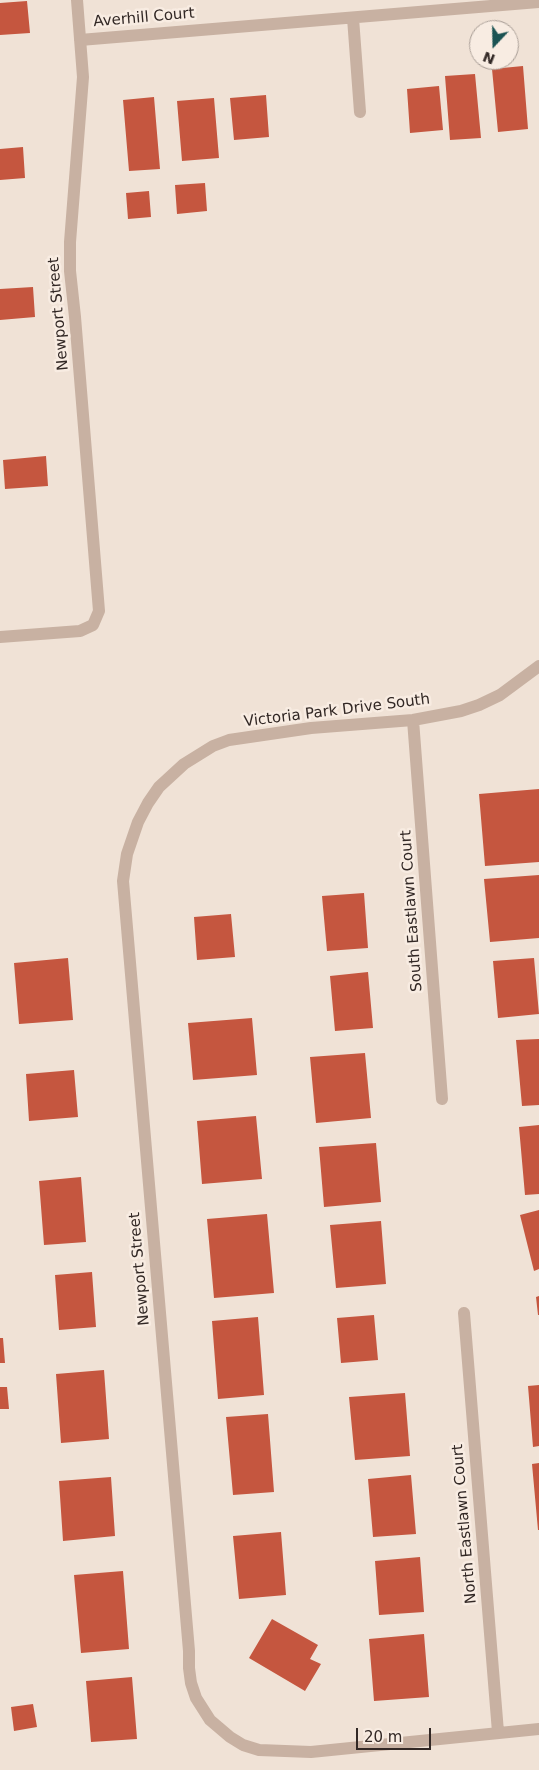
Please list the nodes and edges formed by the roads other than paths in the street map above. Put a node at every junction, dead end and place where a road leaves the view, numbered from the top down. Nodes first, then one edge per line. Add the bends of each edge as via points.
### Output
1 (77, 0) edge
2 (539, 2) edge
3 (414, 6) edge
4 (353, 18) junction
5 (80, 40) junction
6 (360, 112) dead end
7 (0, 637) edge
8 (539, 666) edge
9 (413, 720) junction
10 (148, 803) joint
11 (442, 1099) dead end
12 (464, 1313) dead end
13 (539, 1729) edge
14 (498, 1732) junction

1 - 5 street, Newport Street
2 - 3 street, Averhill Court
3 - 4 street, Averhill Court
4 - 5 street, Averhill Court
4 - 6 street
5 - 7 street, Newport Street via 83,77 70,272 99,611 93,625 80,632
8 - 9 street, Victoria Park Drive South via 500,695 479,705
9 - 10 street, Victoria Park Drive South via 311,728 229,740 184,764 159,787
9 - 11 street, South Eastlawn Court
10 - 14 street, Newport Street via 127,854 124,881 189,1668 196,1698 220,1729 243,1745 258,1750 311,1752
12 - 14 street, North Eastlawn Court
13 - 14 street, Newport Street

